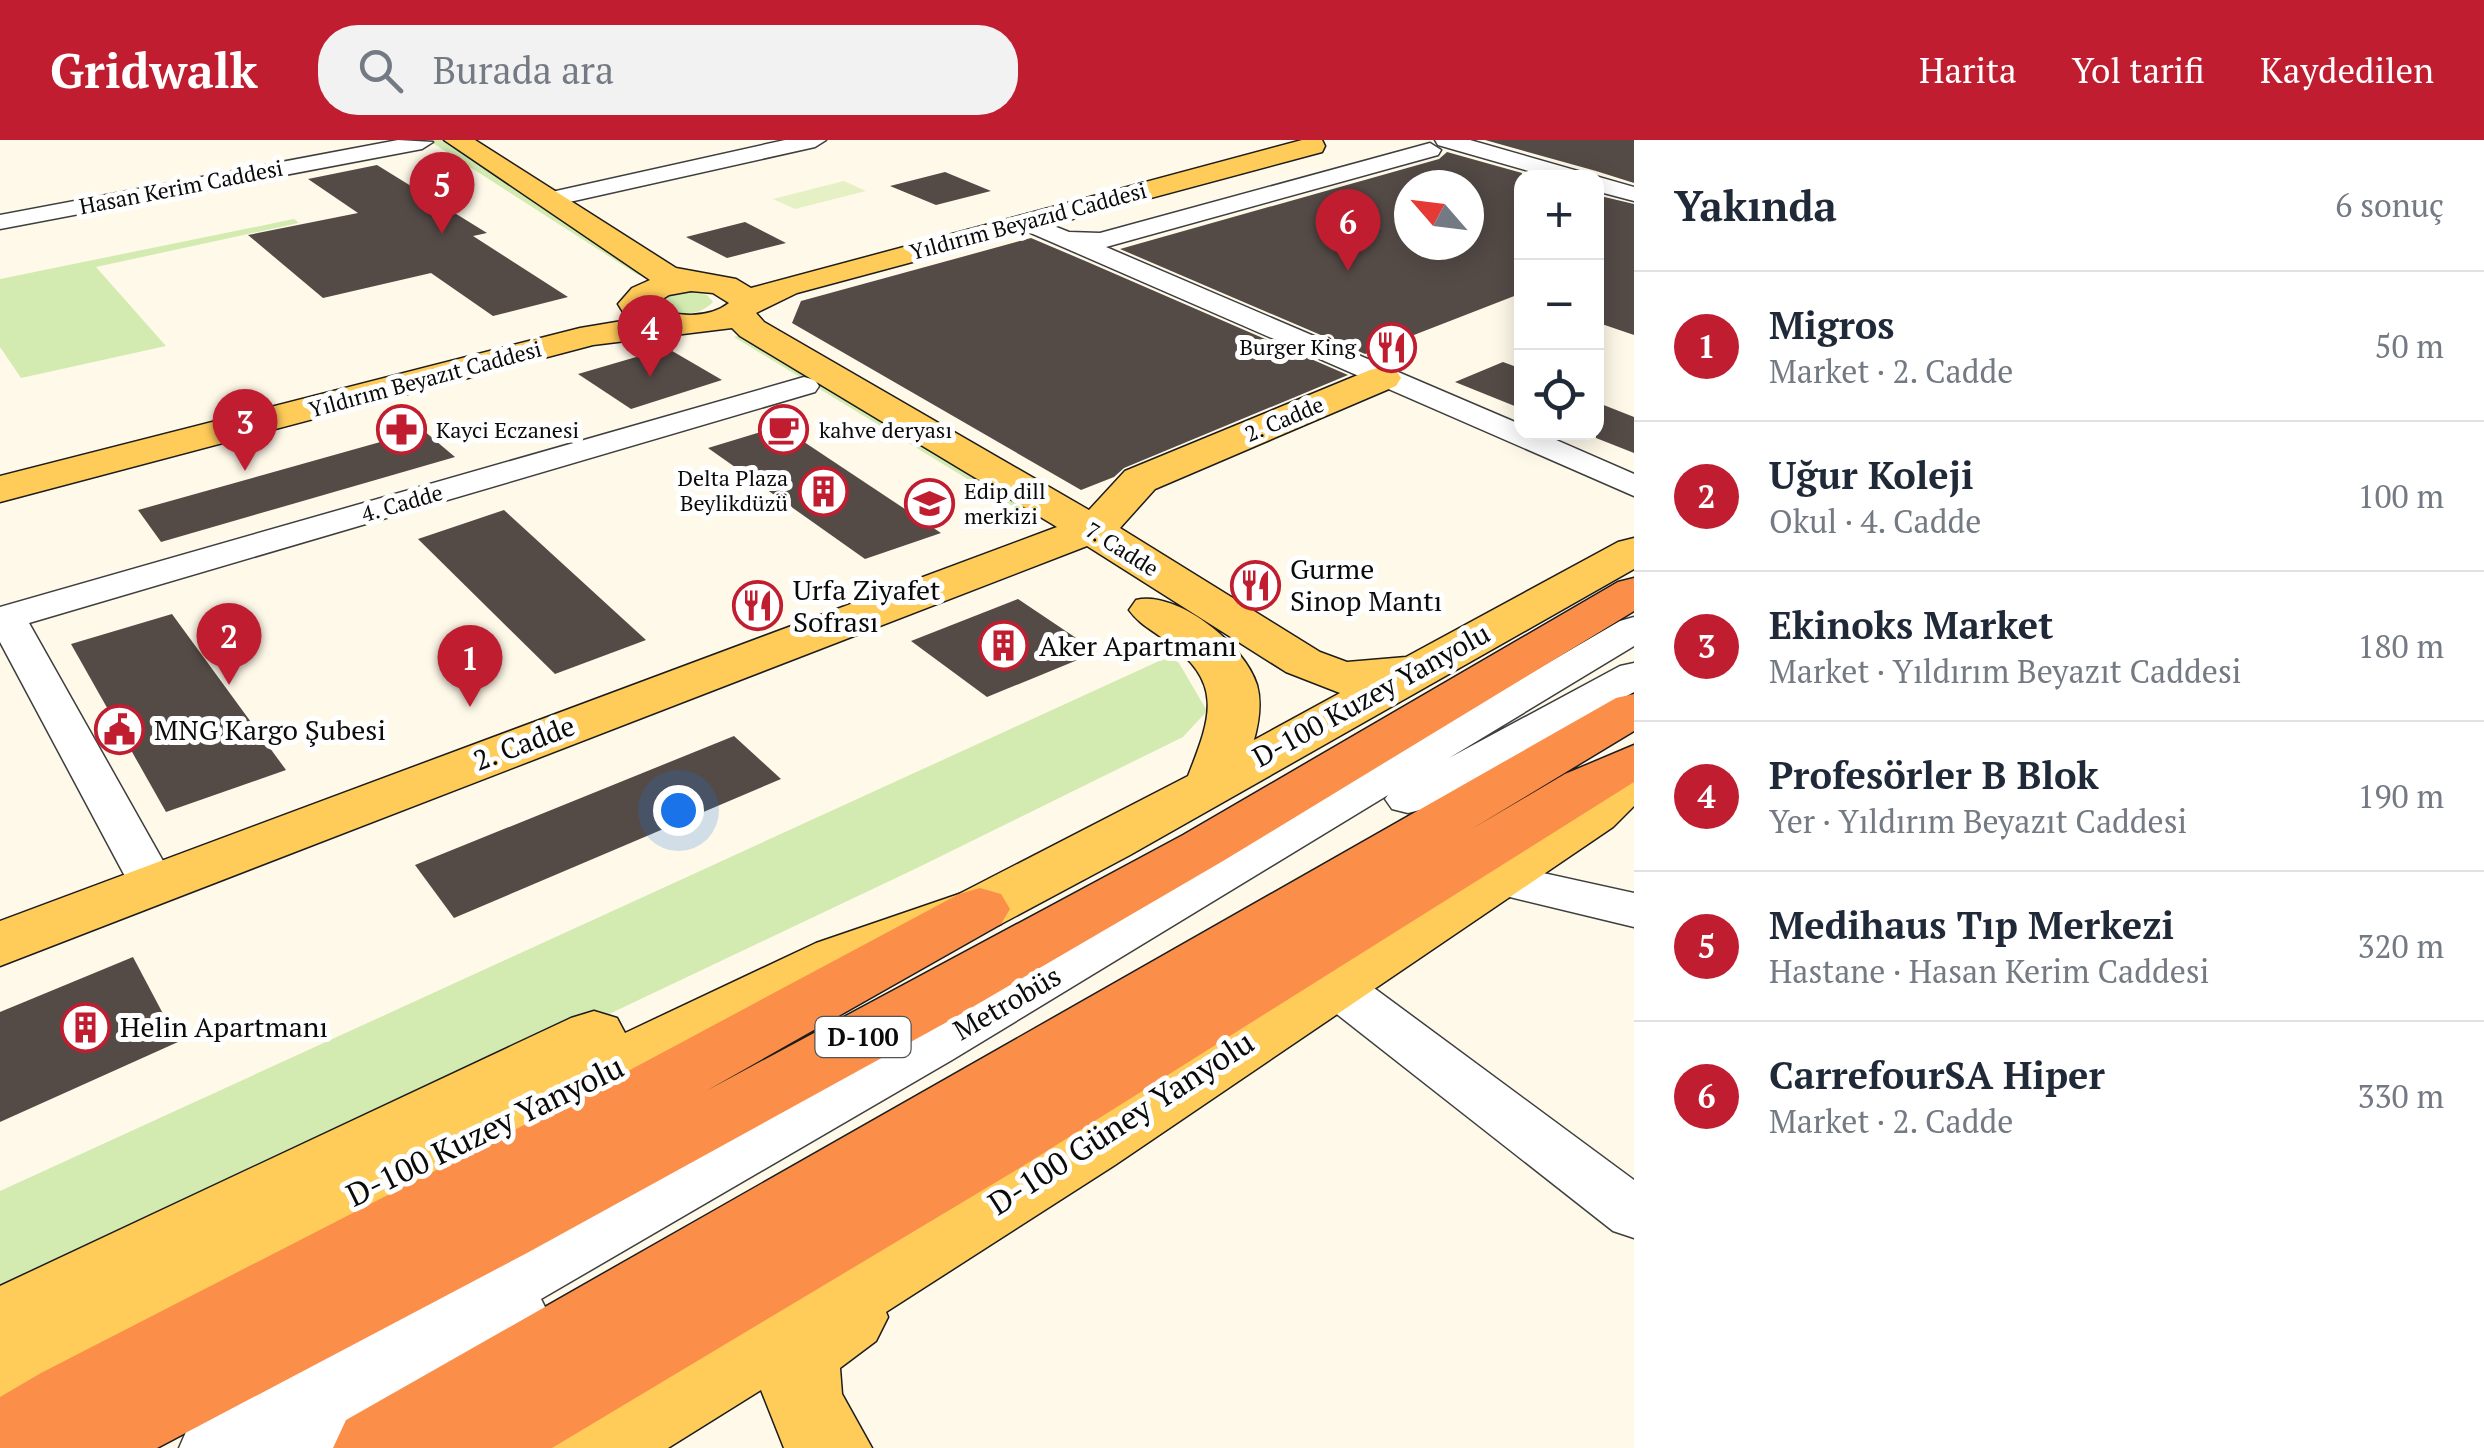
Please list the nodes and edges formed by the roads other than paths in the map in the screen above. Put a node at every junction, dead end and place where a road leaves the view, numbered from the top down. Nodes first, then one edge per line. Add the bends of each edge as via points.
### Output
1 (457, 140) edge
2 (815, 140) edge
3 (1256, 140) edge
4 (1268, 140) edge
5 (420, 141) edge
6 (1330, 142) edge
7 (1438, 145) edge
8 (1546, 170) edge
9 (1604, 185) edge
10 (1634, 194) edge
11 (548, 200) junction
12 (0, 222) edge
13 (1026, 222) junction
14 (1062, 237) junction
15 (724, 296) junction
16 (637, 300) junction
17 (684, 325) junction
18 (1383, 378) junction
19 (804, 386) junction
20 (0, 470) edge
21 (1634, 486) edge
22 (0, 489) edge
23 (1070, 536) junction
24 (1634, 551) edge
25 (1634, 592) edge
26 (3, 618) edge
27 (1634, 629) edge
28 (1416, 669) junction
29 (1634, 675) edge
30 (1634, 709) edge
31 (1634, 761) edge
32 (1634, 776) edge
33 (1211, 785) junction
34 (1110, 842) junction
35 (1498, 878) junction
36 (152, 884) junction
37 (980, 908) junction
38 (1634, 910) edge
39 (0, 944) edge
40 (1333, 984) junction
41 (1634, 1214) edge
42 (940, 1240) junction
43 (0, 1324) edge
44 (0, 1376) edge
45 (0, 1442) edge
46 (73, 1448) edge
47 (213, 1448) edge
48 (298, 1448) edge
49 (375, 1448) edge
50 (476, 1448) edge
51 (593, 1448) edge
52 (830, 1448) edge

1 - 11 main road
2 - 11 street
3 - 15 main road, Yıldırım Beyazıd Caddesi via 1222,156 746,280
4 - 6 main road
5 - 12 street, Hasan Kerim Caddesi
5 - 16 main road via 631,279 640,290
6 - 13 main road, Yıldırım Beyazıd Caddesi
7 - 8 street
7 - 14 street via 1101,241
9 - 10 street
11 - 15 main road via 665,275
13 - 14 street
13 - 15 main road, Yıldırım Beyazıd Caddesi
14 - 18 street
15 - 16 main road, Yıldırım Beyazıt Caddesi via 664,286
15 - 17 main road, Yıldırım Beyazıt Caddesi via 718,322
15 - 23 main road, 7. Cadde via 752,329
16 - 17 main road, 7. Cadde via 640,315
16 - 20 main road, Yıldırım Beyazıt Caddesi via 573,324
17 - 19 main road, 7. Cadde via 723,337
17 - 22 main road, Yıldırım Beyazıt Caddesi via 592,335
18 - 21 street
18 - 23 main road, 2. Cadde via 1140,480 1118,509
19 - 23 main road, 7. Cadde
19 - 26 street, 4. Cadde
23 - 28 main road, 7. Cadde via 1322,672 1365,678
23 - 33 main road, 7. Cadde via 1219,656 1237,704
23 - 36 main road, 2. Cadde
24 - 28 main road, D-100 Kuzey Yanyolu
25 - 46 highway, D-100 via 1202,848 816,1063
26 - 36 street
27 - 47 street, Metrobüs via 933,1046
28 - 33 main road, D-100 Kuzey Yanyolu
29 - 48 street, Metrobüs via 1217,905
30 - 49 highway
31 - 50 highway via 998,1146
32 - 35 main road, D-100 Güney Yanyolu via 1593,814
33 - 34 main road, D-100 Kuzey Yanyolu
34 - 37 main road, D-100 Kuzey Yanyolu
34 - 43 main road via 866,908
35 - 38 street
35 - 40 main road, D-100 Güney Yanyolu
36 - 39 main road, 2. Cadde
37 - 44 main road, D-100 Kuzey Yanyolu via 764,993
37 - 45 highway
40 - 41 street
40 - 42 main road, D-100 Güney Yanyolu
42 - 51 main road, D-100 Güney Yanyolu
42 - 52 main road via 923,1265 814,1339 797,1372 805,1410

